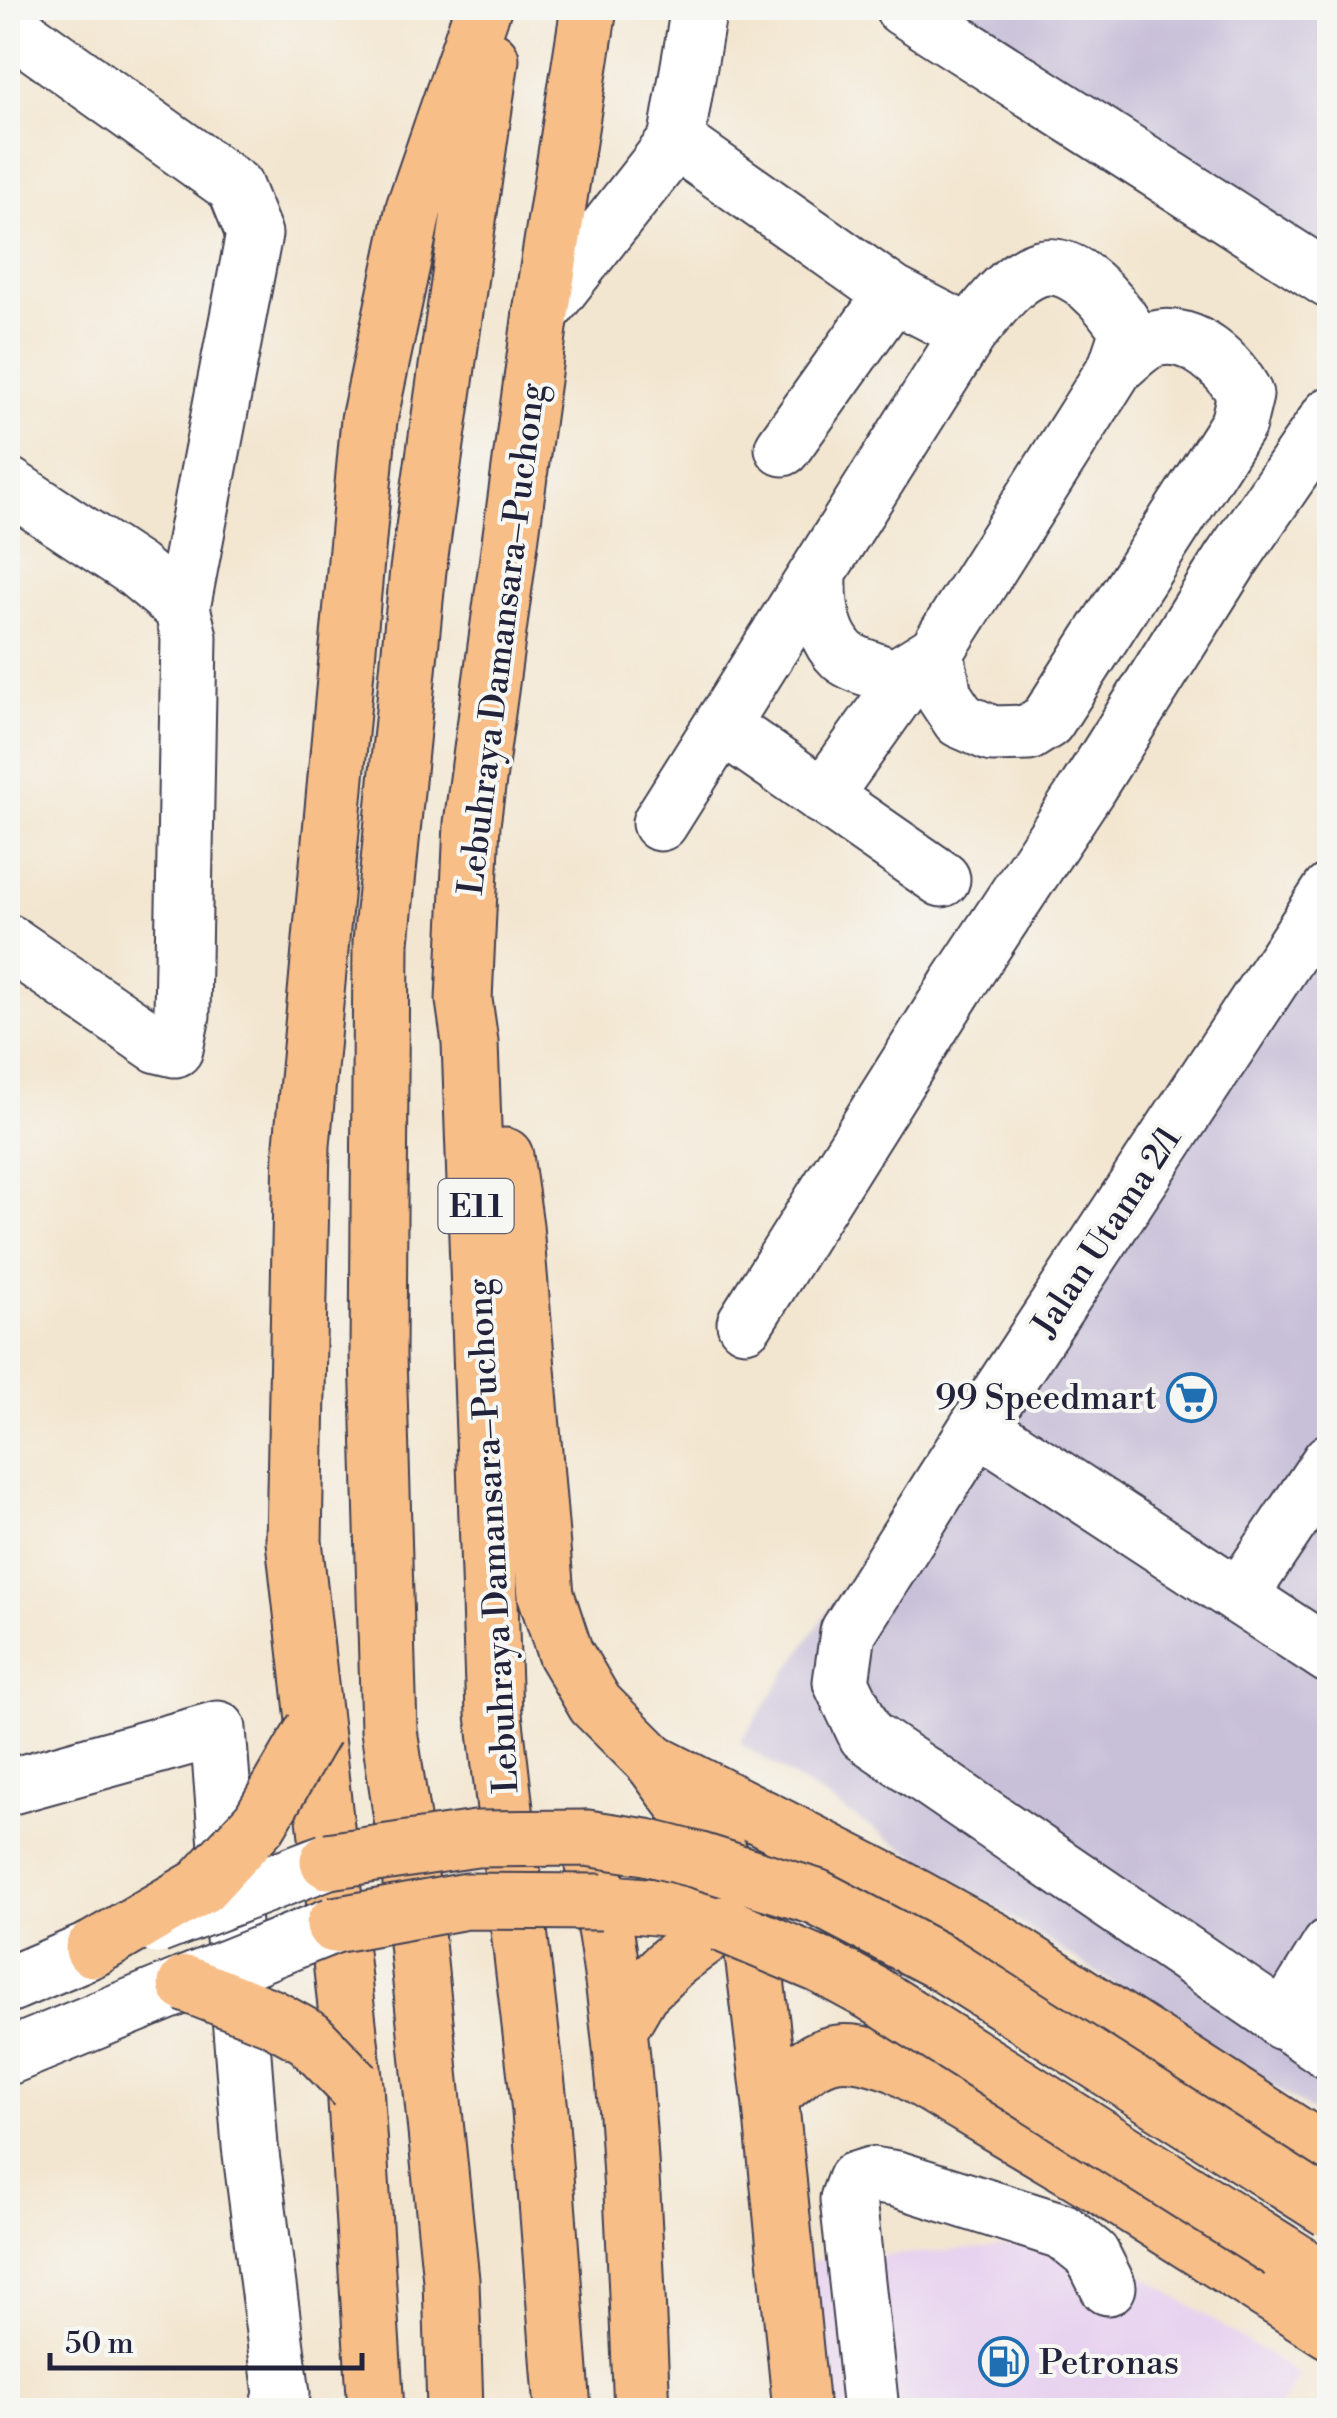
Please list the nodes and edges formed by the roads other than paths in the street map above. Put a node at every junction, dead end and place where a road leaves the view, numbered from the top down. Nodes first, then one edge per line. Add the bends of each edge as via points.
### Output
1 (483, 8) edge
2 (499, 8) edge
3 (589, 8) edge
4 (699, 8) edge
5 (904, 8) edge
6 (8, 26) edge
7 (676, 141) junction
8 (1330, 281) edge
9 (892, 294) junction
10 (542, 313) junction
11 (969, 334) junction
12 (1116, 367) junction
13 (1330, 415) edge
14 (783, 448) dead end
15 (8, 485) edge
16 (819, 574) junction
17 (182, 608) junction
18 (927, 659) junction
19 (722, 726) junction
20 (823, 797) junction
21 (660, 823) dead end
22 (942, 879) dead end
23 (1330, 890) edge
24 (8, 942) edge
25 (470, 1042) junction
26 (745, 1324) dead end
27 (978, 1426) junction
28 (1330, 1461) edge
29 (1239, 1597) junction
30 (1330, 1656) edge
31 (314, 1730) junction
32 (652, 1762) junction
33 (8, 1787) edge
34 (586, 1838) junction
35 (328, 1861) junction
36 (602, 1902) junction
37 (722, 1924) junction
38 (334, 1925) junction
39 (998, 1942) junction
40 (1330, 1946) edge
41 (93, 1950) junction
42 (186, 1984) junction
43 (8, 1985) edge
44 (1284, 2022) junction
45 (620, 2028) junction
46 (1330, 2052) edge
47 (8, 2057) edge
48 (926, 2085) junction
49 (354, 2086) junction
50 (770, 2096) junction
51 (1330, 2156) edge
52 (1100, 2184) junction
53 (848, 2199) junction
54 (781, 2206) junction
55 (1330, 2210) edge
56 (1062, 2231) junction
57 (1330, 2283) edge
58 (1108, 2287) dead end
59 (1330, 2331) edge
60 (278, 2410) edge
61 (376, 2410) edge
62 (454, 2410) edge
63 (562, 2410) edge
64 (642, 2410) edge
65 (801, 2410) edge
66 (871, 2410) edge

1 - 31 main road via 414,208 368,420 302,1145 294,1542
2 - 62 main road via 418,570 380,942 378,1355 389,1730 451,2280
3 - 10 main road, Lebuhraya Damansara–Puchong / E11
4 - 7 street
5 - 8 street
6 - 17 street via 235,187 254,234
7 - 9 street
7 - 10 street
9 - 11 street
9 - 14 street
10 - 25 main road, Lebuhraya Damansara–Puchong / E11 via 472,824 464,1000
11 - 12 street via 1000,295 1037,269 1055,268 1086,281 1128,331
11 - 16 street
12 - 18 street
12 - 18 street via 1152,339 1176,337 1198,345 1236,377 1246,395 1238,424 1047,721 1028,733 992,734 960,720
13 - 26 street via 956,986
15 - 17 street
16 - 18 street via 825,626 844,656 894,678
16 - 19 street
17 - 24 street via 189,637 182,1015 175,1049 158,1045
18 - 20 street
19 - 20 street
19 - 21 street
20 - 22 street
23 - 27 street, Jalan Utama 2/1
25 - 32 main road via 500,1123 515,1226 546,1595 565,1653 594,1704
25 - 63 main road, Lebuhraya Damansara–Puchong / E11 via 494,1714 540,2111
27 - 29 street
27 - 44 street, Jalan Utama 2/1 via 848,1632 841,1682 866,1736
28 - 29 street
29 - 30 street
31 - 35 main road
31 - 41 main road, bridge via 260,1822 202,1886
32 - 39 main road
32 - 50 main road via 719,1852 752,1946
33 - 60 street via 218,1729 250,2146 282,2394
34 - 35 main road, bridge via 476,1839
34 - 36 main road
34 - 55 main road, bridge via 697,1860 816,1896 944,1964
35 - 38 main road
35 - 41 street, bridge
36 - 37 main road via 665,1908
36 - 38 main road, bridge via 466,1901
36 - 45 main road
37 - 45 main road via 641,1992
37 - 57 main road, bridge via 887,2002
38 - 42 street, bridge
38 - 49 main road
39 - 48 main road via 959,1956 926,2002 914,2043
39 - 51 main road
40 - 44 street
41 - 43 street
42 - 47 street
42 - 49 main road, bridge via 309,2038
44 - 46 street
45 - 64 main road
48 - 50 main road via 898,2065 845,2050 801,2069
48 - 52 main road
49 - 61 main road
50 - 54 main road
52 - 56 street
52 - 59 main road
53 - 54 street
53 - 56 street via 855,2180 871,2175
53 - 66 street
54 - 65 main road
56 - 58 street via 1092,2255

